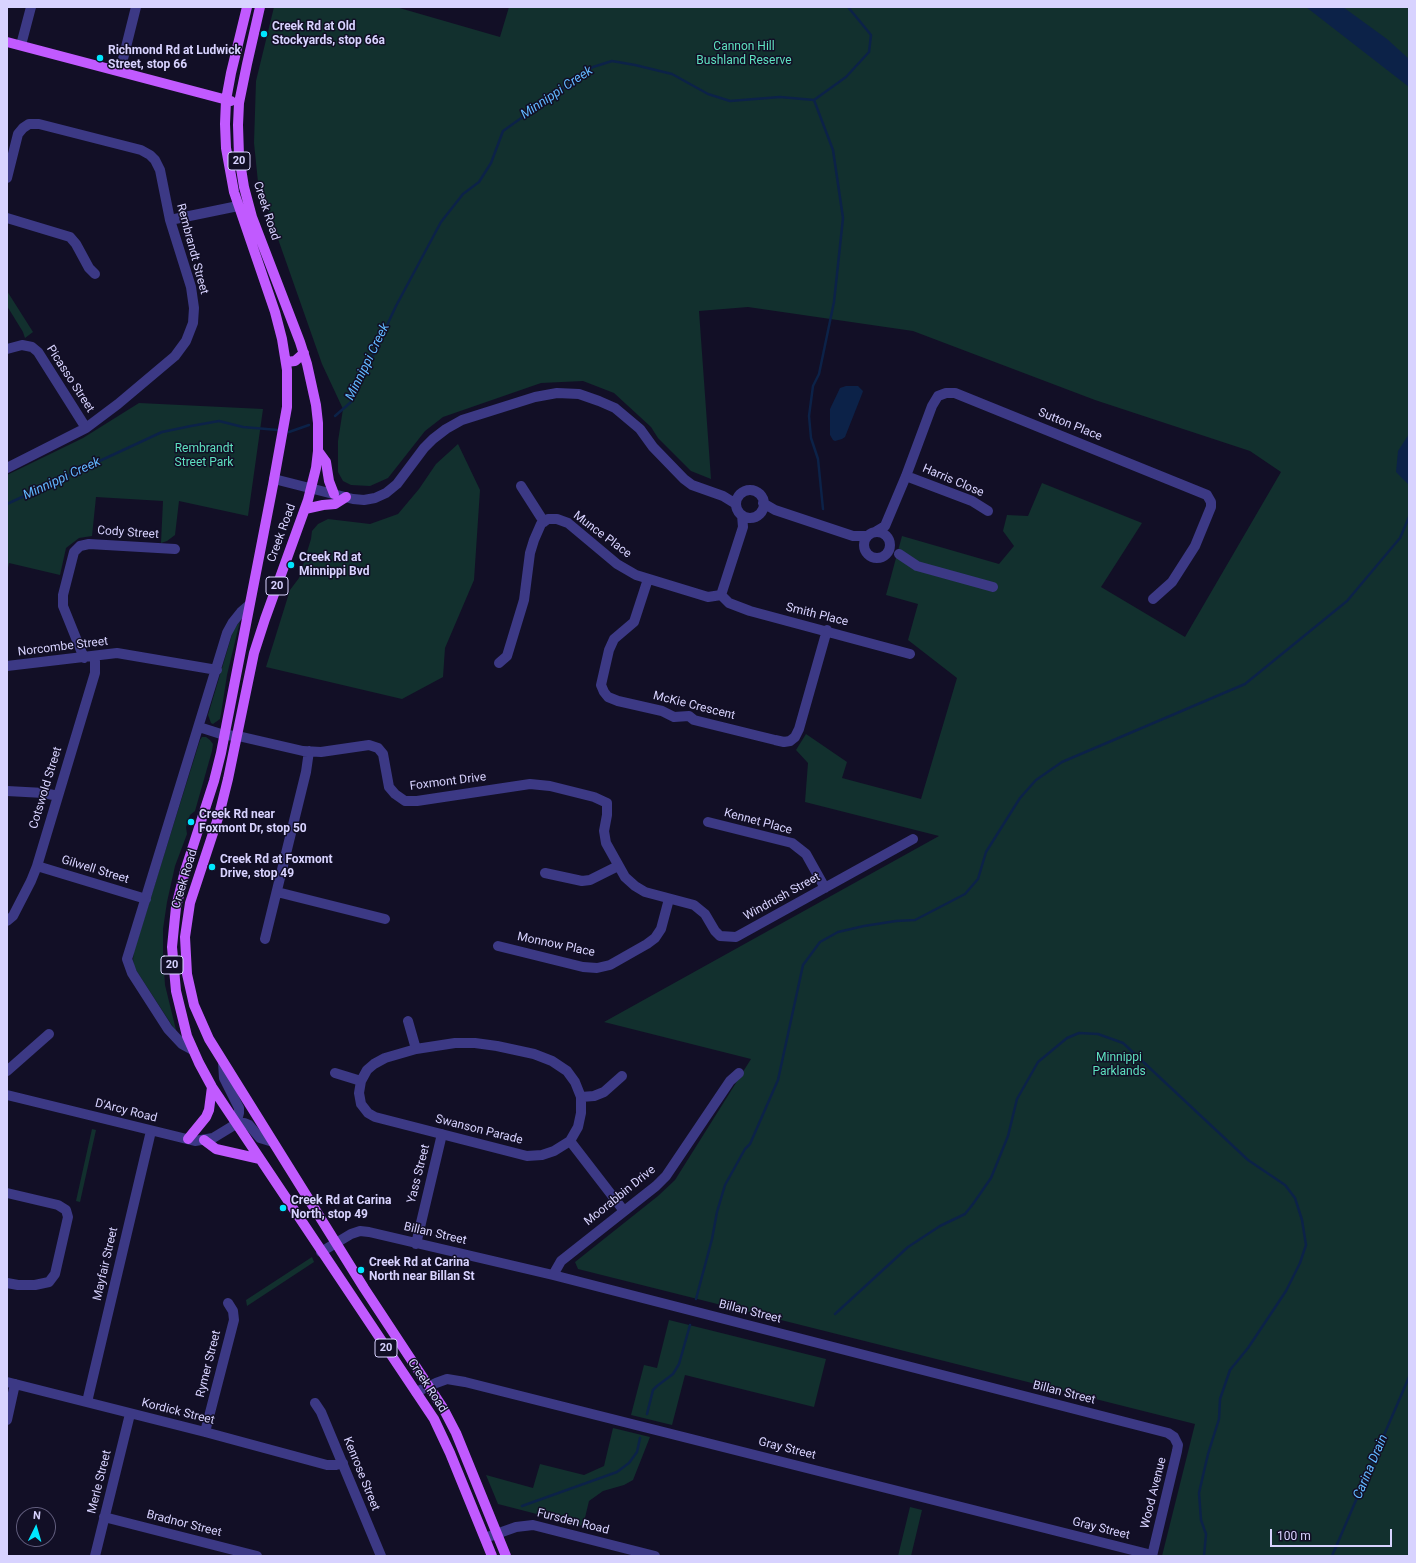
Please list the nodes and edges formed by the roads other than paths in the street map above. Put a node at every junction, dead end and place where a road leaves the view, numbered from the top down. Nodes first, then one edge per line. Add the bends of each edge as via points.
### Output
1 (31, 7) edge
2 (136, 7) edge
3 (247, 7) edge
4 (260, 7) edge
5 (7, 42) edge
6 (21, 45) junction
7 (120, 71) junction
8 (226, 100) junction
9 (239, 103) junction
10 (7, 178) edge
11 (238, 206) junction
12 (7, 218) edge
13 (170, 220) junction
14 (96, 274) dead end
15 (7, 349) edge
16 (304, 353) junction
17 (286, 362) junction
18 (86, 428) junction
19 (318, 451) junction
20 (7, 468) edge
21 (906, 476) junction
22 (274, 479) junction
23 (521, 486) dead end
24 (311, 488) junction
25 (334, 494) junction
26 (346, 497) junction
27 (737, 500) junction
28 (305, 508) junction
29 (760, 510) junction
30 (988, 511) dead end
31 (742, 515) junction
32 (544, 522) junction
33 (885, 526) junction
34 (742, 527) junction
35 (871, 534) junction
36 (853, 536) junction
37 (887, 536) junction
38 (175, 549) dead end
39 (864, 549) junction
40 (899, 554) dead end
41 (648, 579) junction
42 (993, 587) dead end
43 (721, 595) junction
44 (1153, 599) dead end
45 (249, 605) junction
46 (827, 630) junction
47 (910, 654) dead end
48 (95, 656) junction
49 (84, 658) junction
50 (499, 663) dead end
51 (7, 666) edge
52 (217, 670) junction
53 (198, 727) junction
54 (224, 735) junction
55 (238, 736) junction
56 (309, 751) junction
57 (7, 791) edge
58 (58, 796) junction
59 (708, 822) dead end
60 (913, 839) dead end
61 (37, 866) junction
62 (618, 866) junction
63 (546, 873) dead end
64 (825, 888) junction
65 (277, 892) junction
66 (669, 898) junction
67 (146, 899) junction
68 (386, 919) dead end
69 (7, 922) edge
70 (265, 939) dead end
71 (498, 946) dead end
72 (408, 1021) dead end
73 (49, 1034) dead end
74 (416, 1049) junction
75 (193, 1050) junction
76 (223, 1062) junction
77 (7, 1071) edge
78 (335, 1073) dead end
79 (739, 1073) dead end
80 (622, 1076) dead end
81 (361, 1081) junction
82 (212, 1087) junction
83 (7, 1095) edge
84 (581, 1097) junction
85 (236, 1124) junction
86 (151, 1131) junction
87 (442, 1134) junction
88 (188, 1139) junction
89 (204, 1140) junction
90 (570, 1141) junction
91 (273, 1142) junction
92 (260, 1159) junction
93 (7, 1193) edge
94 (624, 1211) junction
95 (335, 1243) junction
96 (416, 1244) junction
97 (322, 1252) junction
98 (552, 1275) junction
99 (7, 1283) edge
100 (228, 1303) dead end
101 (11, 1382) edge
102 (428, 1386) junction
103 (416, 1392) junction
104 (87, 1402) junction
105 (315, 1403) dead end
106 (130, 1414) junction
107 (7, 1420) edge
108 (205, 1432) junction
109 (1174, 1437) joint
110 (343, 1463) junction
111 (104, 1517) junction
112 (497, 1534) junction
113 (484, 1538) junction
114 (95, 1556) edge
115 (257, 1556) edge
116 (380, 1556) edge
117 (492, 1556) edge
118 (506, 1556) edge
119 (655, 1556) edge
120 (1152, 1556) edge

1 - 6 street
2 - 7 street
3 - 8 main road, Creek Road / 20 via 230,73
4 - 9 main road, Creek Road / 20
5 - 6 main road
6 - 7 main road
7 - 8 main road
8 - 9 main road
8 - 11 main road, Creek Road / 20 via 227,155
9 - 16 main road, Creek Road / 20 via 239,156 247,200
10 - 13 street, Rembrandt Street via 18,134 30,124 39,124 141,150 150,154 160,170
11 - 13 street
11 - 17 main road, Creek Road / 20 via 279,325
12 - 14 street via 70,237 89,268
13 - 18 street, Rembrandt Street via 191,287 194,308 193,323 186,341 175,356
15 - 18 street, Picasso Street via 22,345 32,347 38,352
16 - 17 main road via 295,361
16 - 19 main road, Creek Road / 20 via 316,405
17 - 22 main road, Creek Road / 20 via 287,408
18 - 20 street, Rembrandt Street
19 - 24 main road, Creek Road / 20
19 - 25 main road via 326,462
21 - 30 street, Harris Close via 972,501
21 - 33 street, Sutton Place
21 - 44 street, Sutton Place via 932,406 938,396 955,393 1203,492 1211,502 1211,507 1195,546 1172,582
22 - 24 street
22 - 45 main road, Creek Road / 20
23 - 32 street
24 - 25 street
24 - 28 main road, Creek Road / 20
25 - 26 street
26 - 27 street via 364,500 386,493 398,484 433,439 462,420 535,397 557,393 578,394 615,408 640,429 653,447 684,479 692,485
26 - 28 main road via 335,504
27 - 29 street via 747,491 756,492 762,498
27 - 31 street via 736,508
28 - 55 main road, Creek Road / 20 via 259,637
29 - 31 street via 746,517
29 - 34 street
29 - 36 street via 775,510
31 - 34 street
32 - 41 street, Munce Place via 548,519 557,519 568,523 616,564
32 - 50 street via 538,530 530,553 524,600 507,656
33 - 35 street
33 - 37 street
34 - 43 street
35 - 36 street
35 - 37 street via 880,532
35 - 39 street via 865,540
36 - 39 street
37 - 39 street via 891,548 882,558 873,558
38 - 49 street, Cody Street via 89,544 80,546 74,552 62,595 63,606
40 - 42 street via 917,566
41 - 43 street, Munce Place via 708,597
41 - 46 street, McKie Crescent via 634,622 614,639 609,650 601,684 608,697 662,711 674,717 689,716 706,723 775,740 790,741 799,729
43 - 46 street, Smith Place via 729,602 750,611
45 - 52 street, Creek Road via 232,622
45 - 54 main road, Creek Road / 20
46 - 47 street, Smith Place
48 - 49 street, Norcombe Street
48 - 52 street, Norcombe Street via 117,653
48 - 58 street, Cotswold Street via 95,673
49 - 51 street, Norcombe Street
52 - 53 street, Creek Road
53 - 54 street, Foxmont Drive
53 - 67 street, Creek Road
54 - 55 street, Foxmont Drive
54 - 75 main road, Creek Road / 20 via 214,781 182,883 173,933 172,961 176,992
55 - 56 street, Foxmont Drive
55 - 76 main road, Creek Road / 20 via 218,815 190,903 185,937 187,974 194,1006
56 - 62 street, Foxmont Drive via 321,752 369,745 378,748 383,754 389,787 405,801 530,784 550,786 594,797 607,803 604,831 606,843
56 - 65 street
57 - 58 street
58 - 61 street, Cotswold Street
59 - 64 street, Kennet Place via 792,843 806,854
60 - 64 street, Windrush Street
61 - 67 street, Gilwell Street
61 - 69 street, Cotswold Street via 13,916
62 - 63 street via 590,880 582,881
62 - 66 street, Foxmont Drive via 635,886
64 - 66 street, Windrush Street via 736,937 720,936 705,914 694,906
65 - 68 street
65 - 70 street
66 - 71 street, Monnow Place via 661,929 655,938 610,965 598,968 582,967
67 - 75 street, Creek Road via 128,954 128,964 175,1038
72 - 74 street
73 - 77 street
74 - 81 street, Swanson Parade via 374,1064
74 - 84 street, Swanson Parade via 475,1043 534,1054 552,1061 567,1071
75 - 82 main road, Creek Road / 20
76 - 85 street, Creek Road via 224,1078 239,1108
76 - 91 main road, Creek Road / 20
78 - 81 street
79 - 94 street, Moorabbin Drive via 730,1081 666,1176
80 - 84 street via 604,1092
81 - 87 street, Swanson Parade via 361,1104 368,1113
82 - 85 main road, Creek Road / 20
82 - 88 main road via 206,1117
83 - 86 street, D'Arcy Road
84 - 90 street, Swanson Parade via 578,1127
85 - 89 street, D'Arcy Road via 217,1136
85 - 91 street via 246,1123 260,1138
85 - 92 main road, Creek Road / 20
86 - 88 street, D'Arcy Road
86 - 104 street, Mayfair Street
87 - 90 street, Swanson Parade via 527,1156 554,1152
87 - 96 street, Yass Street
88 - 89 street, D'Arcy Road
89 - 92 main road via 216,1148
90 - 94 street
91 - 95 main road, Creek Road / 20
92 - 97 main road, Creek Road / 20
93 - 99 street via 58,1205 66,1210 68,1217 54,1274 49,1282 35,1285
94 - 98 street, Moorabbin Drive via 561,1261
95 - 96 street, Billan Street via 351,1234 364,1231
95 - 97 street, Billan Street
95 - 102 main road, Creek Road / 20
96 - 98 street, Billan Street
97 - 103 main road, Creek Road / 20
98 - 109 street, Billan Street via 1168,1433
100 - 108 street, Rymer Street via 233,1311 234,1320
101 - 104 street, Kordick Street
101 - 107 street
102 - 103 street, Gray Street
102 - 112 main road, Creek Road / 20 via 456,1433
102 - 120 street, Gray Street via 447,1379 465,1382
103 - 113 main road, Creek Road / 20 via 446,1442
104 - 106 street, Kordick Street
105 - 110 street, Kenrose Street
106 - 108 street, Kordick Street
106 - 111 street, Merle Street
108 - 110 street, Kordick Street via 327,1465
109 - 120 street, Wood Avenue via 1178,1444 1177,1451
110 - 116 street, Kenrose Street
111 - 114 street, Merle Street
111 - 115 street, Bradnor Street
112 - 113 street, Fursden Road
112 - 118 main road, Creek Road / 20
112 - 119 street, Fursden Road via 520,1526 533,1525
113 - 117 main road, Creek Road / 20

